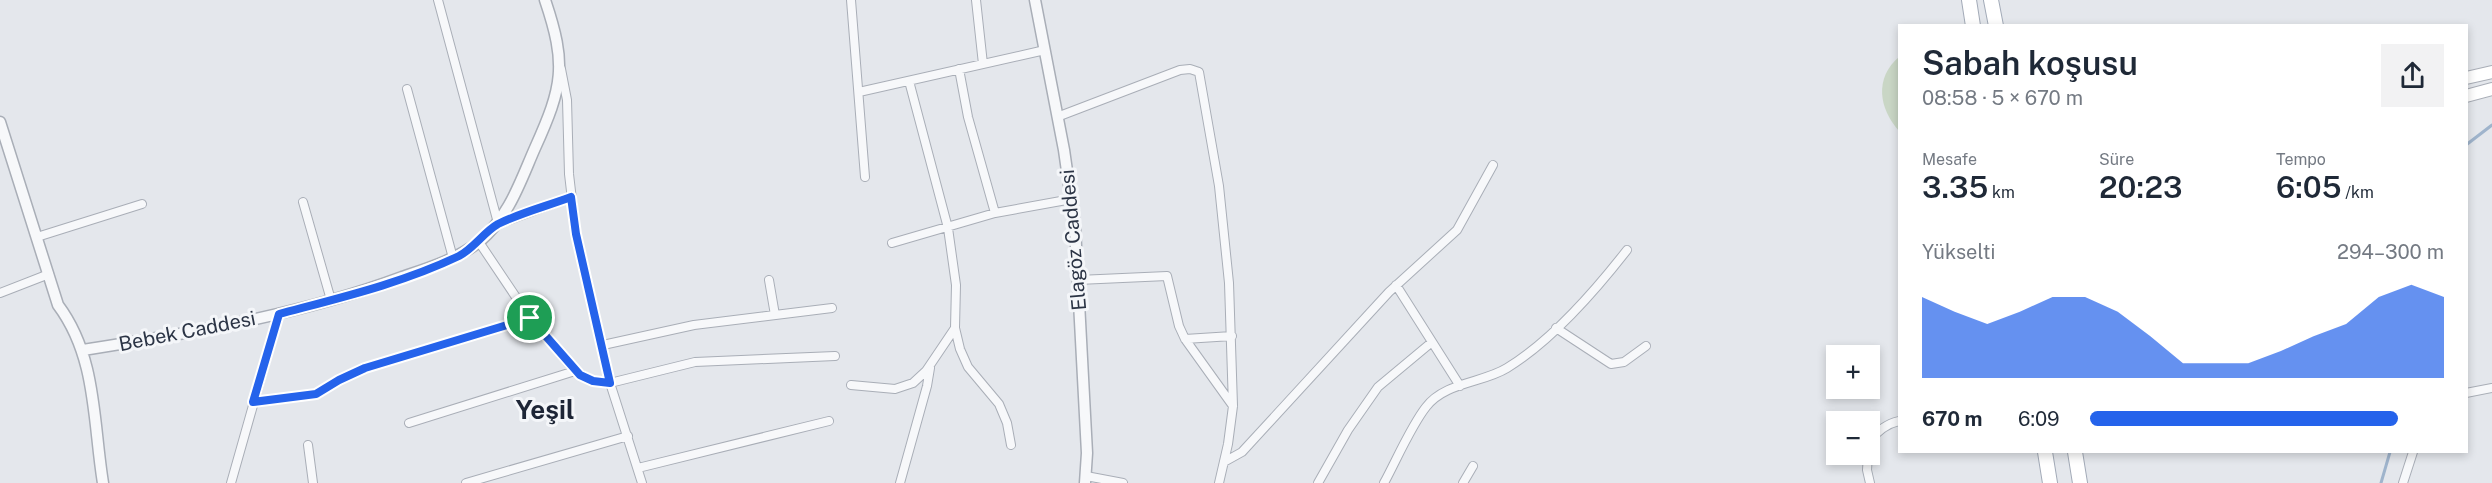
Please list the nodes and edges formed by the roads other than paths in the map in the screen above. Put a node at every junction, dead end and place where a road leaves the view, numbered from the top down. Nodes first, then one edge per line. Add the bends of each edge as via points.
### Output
1 (438, 0) edge
2 (544, 0) edge
3 (851, 0) edge
4 (976, 0) edge
5 (1035, 0) edge
6 (1969, 0) edge
7 (1991, 0) edge
8 (1973, 24) edge
9 (1996, 24) edge
10 (1045, 50) junction
11 (560, 59) junction
12 (984, 64) junction
13 (959, 69) junction
14 (2492, 72) edge
15 (2468, 78) edge
16 (909, 81) junction
17 (407, 89) dead end
18 (2492, 89) edge
19 (859, 92) junction
20 (2468, 95) edge
21 (1057, 117) junction
22 (0, 122) edge
23 (1493, 165) dead end
24 (865, 177) dead end
25 (571, 197) junction
26 (1072, 199) junction
27 (303, 202) dead end
28 (142, 204) dead end
29 (995, 213) junction
30 (497, 224) junction
31 (948, 228) junction
32 (37, 237) junction
33 (479, 242) junction
34 (892, 243) dead end
35 (1627, 250) dead end
36 (453, 258) junction
37 (49, 274) junction
38 (769, 280) dead end
39 (1078, 280) junction
40 (1396, 285) junction
41 (0, 293) edge
42 (331, 300) junction
43 (832, 308) dead end
44 (279, 314) junction
45 (775, 315) junction
46 (530, 318) junction
47 (955, 328) junction
48 (1556, 328) junction
49 (1232, 336) junction
50 (1185, 339) junction
51 (1432, 342) junction
52 (603, 345) junction
53 (1646, 346) dead end
54 (83, 350) junction
55 (835, 356) dead end
56 (931, 364) junction
57 (575, 371) junction
58 (610, 383) junction
59 (851, 385) dead end
60 (1460, 386) junction
61 (2492, 388) edge
62 (2468, 393) edge
63 (253, 402) junction
64 (1233, 406) junction
65 (1898, 421) edge
66 (829, 422) dead end
67 (409, 423) dead end
68 (1880, 430) edge
69 (628, 436) junction
70 (309, 445) dead end
71 (1011, 445) dead end
72 (2045, 453) edge
73 (2075, 453) edge
74 (2413, 453) edge
75 (1224, 462) junction
76 (1867, 465) edge
77 (1473, 466) dead end
78 (638, 468) junction
79 (1085, 480) edge
80 (103, 483) edge
81 (231, 483) edge
82 (313, 483) edge
83 (466, 483) edge
84 (642, 483) edge
85 (900, 483) edge
86 (1123, 483) edge
87 (1219, 483) edge
88 (1318, 483) edge
89 (1384, 483) edge
90 (1463, 483) edge
91 (1870, 483) edge
92 (2050, 483) edge
93 (2080, 483) edge
94 (2403, 483) edge

1 - 30 street
2 - 11 street, Bebek Caddesi via 557,35
3 - 19 street
4 - 12 street
5 - 10 street, Elagöz Caddesi
6 - 8 main road
7 - 9 main road
10 - 12 street
10 - 21 street, Elagöz Caddesi
11 - 25 street via 567,100
11 - 30 street, Bebek Caddesi via 552,110 515,197
12 - 13 street
13 - 16 street
13 - 29 street
14 - 15 main road
16 - 19 street
16 - 31 street
17 - 36 street
18 - 20 main road
19 - 24 street
21 - 26 street, Elagöz Caddesi
21 - 49 street via 1180,70 1199,72 1219,186
22 - 32 street
23 - 40 street via 1457,230
25 - 30 street
25 - 52 street
26 - 29 street
26 - 39 street, Elagöz Caddesi
27 - 42 street
28 - 32 street
29 - 31 street
30 - 33 street, Bebek Caddesi
31 - 34 street
31 - 47 street via 956,285
32 - 37 street
33 - 36 street, Bebek Caddesi
33 - 46 street
35 - 48 street
36 - 42 street, Bebek Caddesi
37 - 41 street
37 - 54 street via 58,305
38 - 45 street
39 - 50 street via 1167,276
39 - 79 street, Elagöz Caddesi
40 - 51 street
40 - 75 street via 1242,452
42 - 44 street, Bebek Caddesi
43 - 45 street
44 - 54 street, Bebek Caddesi
44 - 63 street
45 - 52 street via 694,325
46 - 57 street
46 - 63 street via 365,368 316,394
47 - 56 street
47 - 71 street via 968,367 999,404
48 - 53 street via 1611,364 1624,362
48 - 60 street via 1506,369
49 - 50 street
49 - 64 street
50 - 64 street
51 - 60 street
51 - 88 street via 1378,387 1347,430
52 - 58 street
54 - 80 street
55 - 58 street via 695,362
56 - 59 street via 918,380 902,388
56 - 85 street
57 - 58 street via 593,381
57 - 67 street
58 - 69 street
60 - 89 street via 1426,406
61 - 62 street
63 - 81 street
64 - 75 street
65 - 68 street
66 - 78 street
69 - 78 street
69 - 83 street
70 - 82 street
72 - 92 main road
73 - 93 main road
74 - 94 street
75 - 87 street
76 - 91 street
77 - 90 street
78 - 84 street
79 - 86 street

